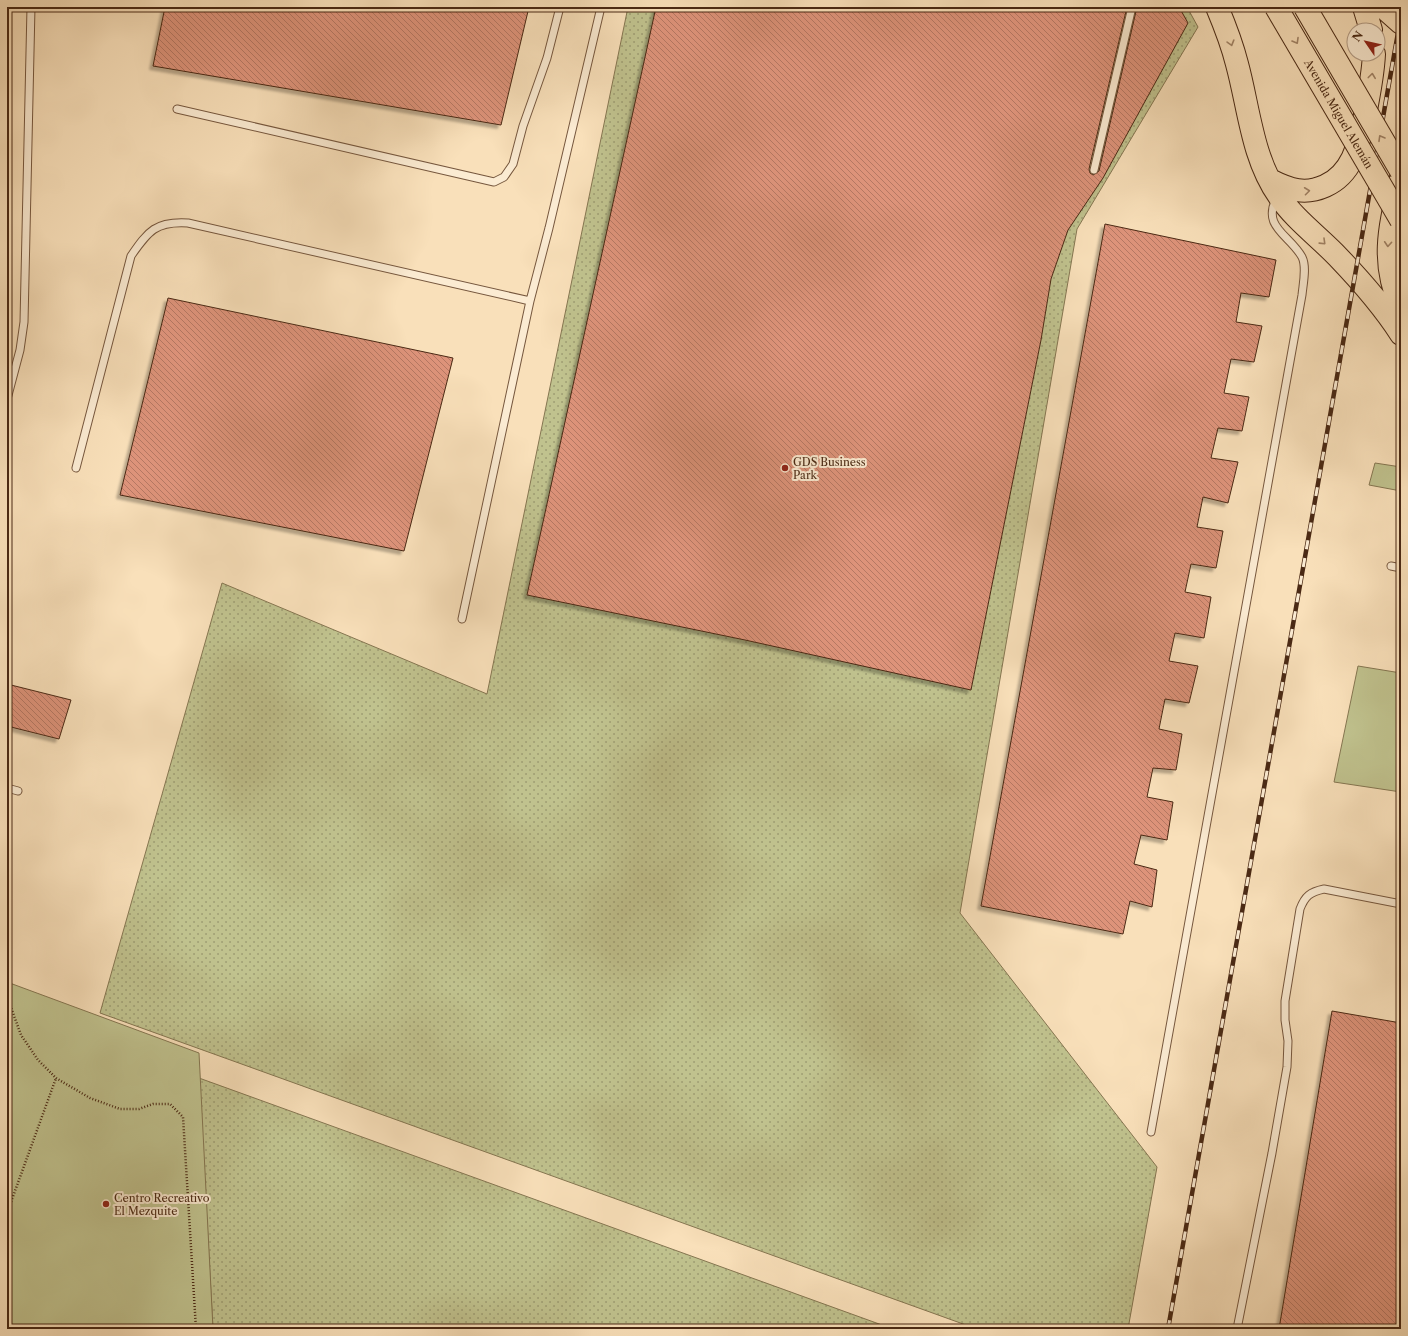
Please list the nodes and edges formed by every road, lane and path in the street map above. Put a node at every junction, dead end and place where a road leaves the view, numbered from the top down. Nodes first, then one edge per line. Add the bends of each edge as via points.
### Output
1 (31, 7) edge
2 (560, 7) edge
3 (601, 7) edge
4 (1132, 7) edge
5 (1217, 7) edge
6 (1276, 7) edge
7 (1305, 7) edge
8 (1364, 7) edge
9 (1383, 7) edge
10 (1369, 22) edge
11 (1401, 23) edge
12 (1373, 62) edge
13 (177, 109) dead end
14 (1094, 170) dead end
15 (1401, 171) edge
16 (1401, 178) edge
17 (1278, 188) junction
18 (1401, 220) edge
19 (530, 301) junction
20 (1401, 308) edge
21 (1401, 334) edge
22 (7, 399) edge
23 (76, 468) dead end
24 (1390, 566) dead end
25 (1401, 568) edge
26 (462, 619) dead end
27 (7, 788) edge
28 (18, 791) dead end
29 (1401, 904) edge
30 (7, 1001) edge
31 (56, 1078) junction
32 (1151, 1132) dead end
33 (7, 1213) edge
34 (196, 1329) edge
35 (1237, 1329) edge

1 - 22 lane via 24,322 20,350
2 - 13 lane via 547,58 523,126 513,164 504,177 494,182
3 - 19 lane
4 - 14 lane
5 -> 17 highway via 1228,30 1257,148
6 -> 18 highway, Avenida Miguel Alemán, bridge
15 -> 7 highway, bridge
8 - 10 highway
9 - 11 highway
17 -> 12 highway via 1312,190 1334,182 1345,173 1359,144
16 -> 20 highway via 1388,235 1387,252 1390,274
17 -> 21 highway via 1290,210 1383,306
17 - 32 lane via 1272,208 1272,220 1302,258 1302,294
19 - 23 lane via 188,223 162,224 143,238 131,256
19 - 26 lane
24 - 25 lane
27 - 28 lane
29 - 35 lane via 1324,889 1312,892 1304,898 1285,1002 1287,1067
30 - 31 path via 21,1035 38,1060
31 - 33 path
31 - 34 path via 90,1098 120,1109 170,1104 183,1117

